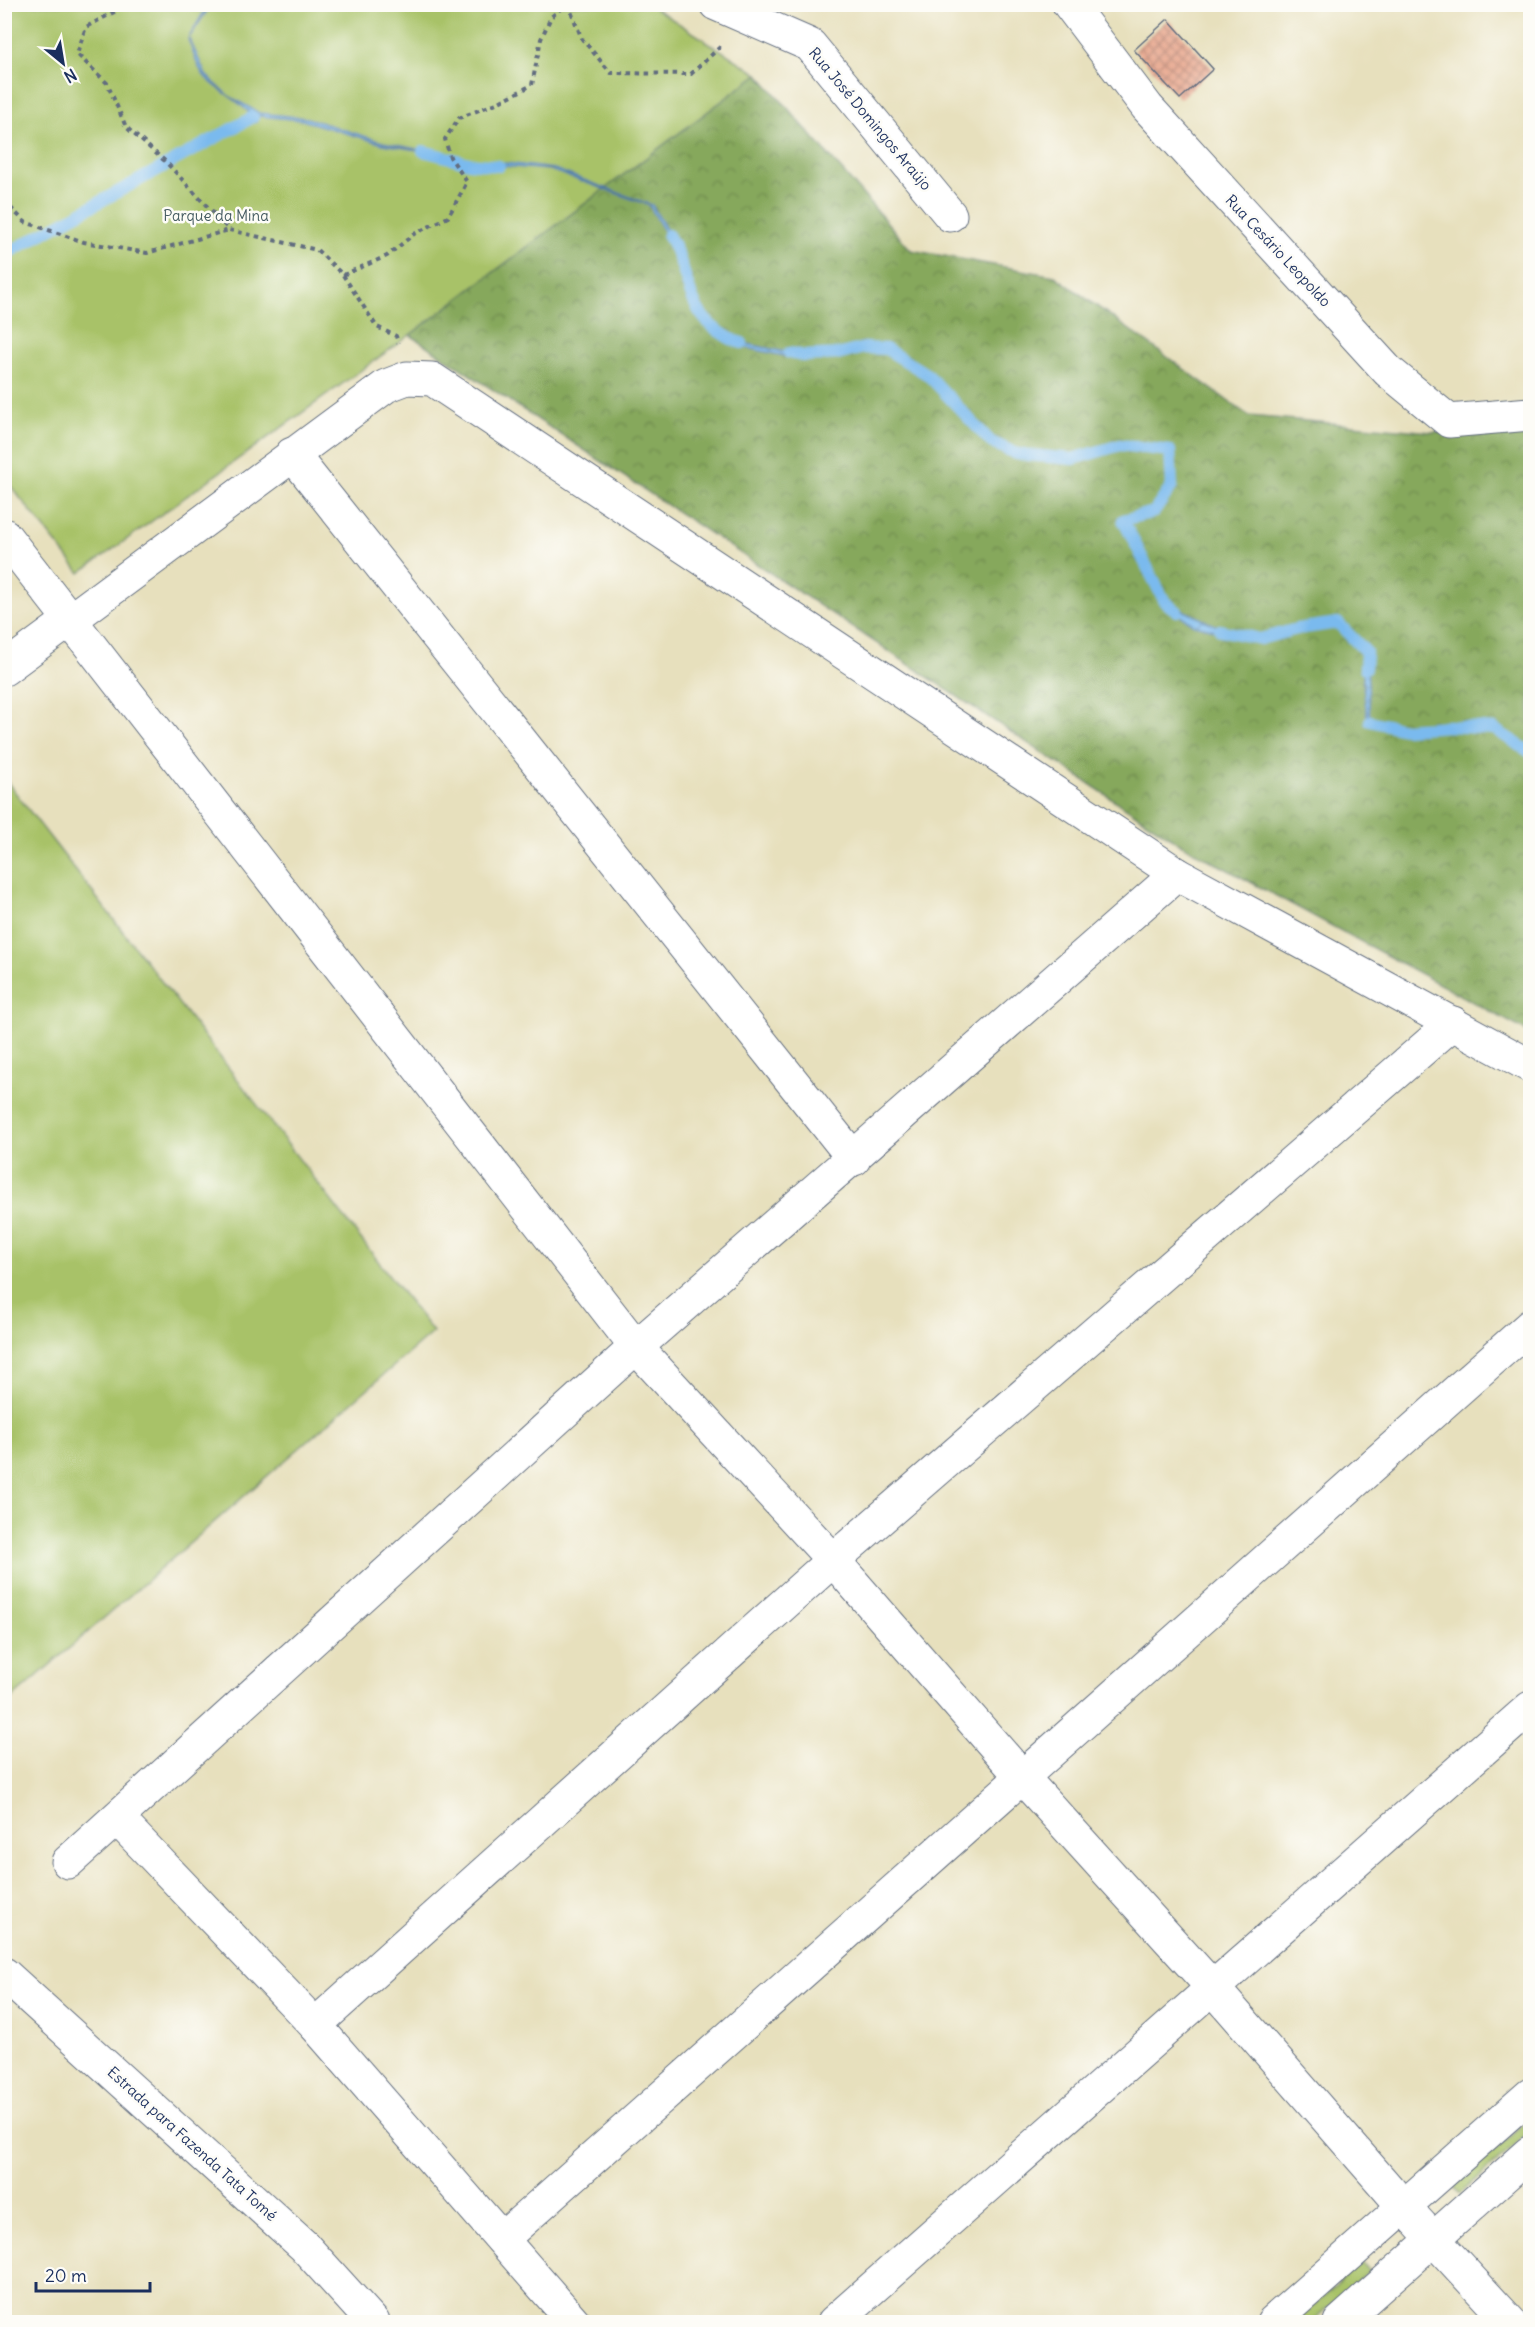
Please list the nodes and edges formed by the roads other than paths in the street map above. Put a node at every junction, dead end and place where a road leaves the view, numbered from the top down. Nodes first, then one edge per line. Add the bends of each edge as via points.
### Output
1 (716, 4) edge
2 (1069, 4) edge
3 (950, 215) dead end
4 (1530, 414) edge
5 (292, 454) junction
6 (4, 535) edge
7 (69, 619) junction
8 (4, 669) edge
9 (1177, 874) junction
10 (1452, 1023) junction
11 (1530, 1066) edge
12 (854, 1159) junction
13 (1530, 1326) edge
14 (636, 1347) junction
15 (833, 1560) junction
16 (1530, 1708) edge
17 (1021, 1776) junction
18 (118, 1819) junction
19 (68, 1862) dead end
20 (4, 1974) edge
21 (1213, 1988) junction
22 (315, 2025) junction
23 (1530, 2095) edge
24 (1530, 2153) edge
25 (1404, 2207) junction
26 (502, 2239) junction
27 (1434, 2239) junction
28 (372, 2322) edge
29 (574, 2322) edge
30 (834, 2322) edge
31 (1273, 2322) edge
32 (1340, 2322) edge
33 (1510, 2322) edge

1 - 3 street, Rua José Domingos Araújo via 810,45
2 - 4 street, Rua Cesário Leopoldo via 1147,107 1388,371 1449,421
5 - 7 street
5 - 9 street via 386,386 407,378 432,379
5 - 12 street
6 - 7 street
7 - 8 street
7 - 14 street
9 - 10 street
9 - 12 street
10 - 11 street
10 - 15 street
12 - 14 street
13 - 17 street
14 - 15 street
14 - 18 street
15 - 17 street
15 - 22 street
16 - 21 street
17 - 21 street
17 - 26 street
18 - 19 street
18 - 22 street
20 - 28 street, Estrada para Fazenda Tata Tomé via 304,2246
21 - 25 street
21 - 30 street
22 - 26 street
23 - 25 street
24 - 27 street
25 - 27 street
25 - 31 street
26 - 29 street
27 - 32 street
27 - 33 street

